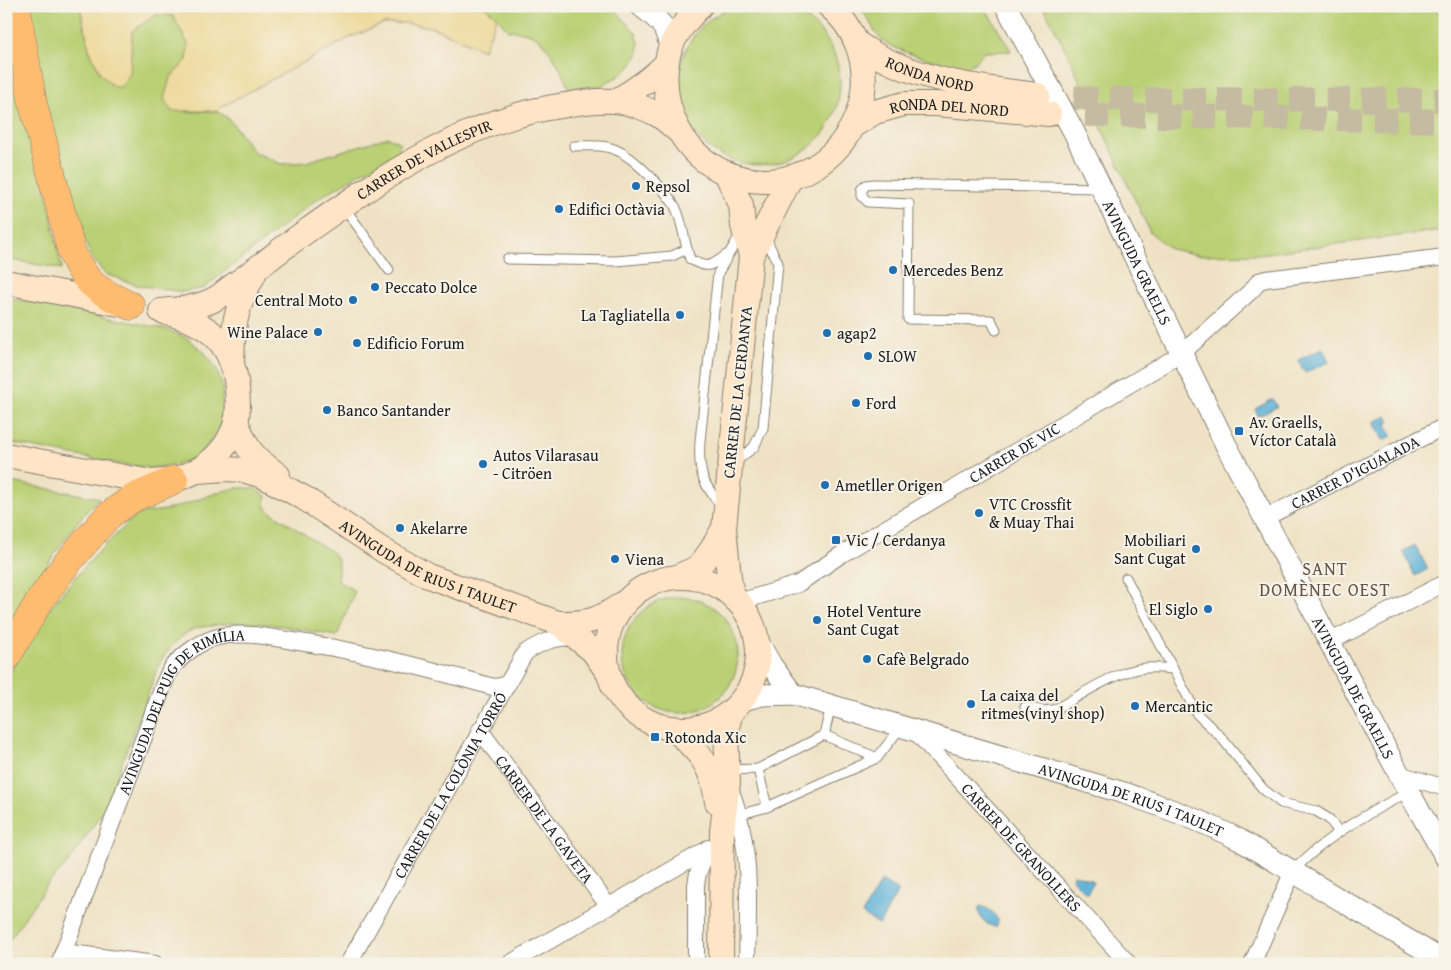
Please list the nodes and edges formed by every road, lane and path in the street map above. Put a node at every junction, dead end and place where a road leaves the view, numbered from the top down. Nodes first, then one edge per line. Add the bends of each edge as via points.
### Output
1 (16, 6) edge
2 (641, 6) edge
3 (700, 6) edge
4 (1006, 6) edge
5 (831, 7) edge
6 (857, 43) junction
7 (669, 55) junction
8 (616, 101) junction
9 (1043, 104) joint
10 (854, 125) junction
11 (678, 131) junction
12 (574, 146) dead end
13 (726, 173) junction
14 (791, 177) junction
15 (1102, 188) junction
16 (343, 205) junction
17 (754, 227) junction
18 (687, 249) junction
19 (741, 254) junction
20 (1445, 257) edge
21 (507, 259) dead end
22 (389, 270) dead end
23 (255, 271) junction
24 (6, 282) edge
25 (131, 306) junction
26 (161, 311) junction
27 (996, 330) dead end
28 (1181, 354) junction
29 (232, 363) junction
30 (236, 421) junction
31 (1445, 426) edge
32 (6, 455) edge
33 (730, 467) junction
34 (186, 476) junction
35 (304, 498) junction
36 (1264, 518) junction
37 (725, 520) junction
38 (677, 577) junction
39 (1126, 578) dead end
40 (1445, 583) edge
41 (737, 600) junction
42 (626, 602) junction
43 (567, 630) junction
44 (757, 640) junction
45 (1329, 642) junction
46 (6, 658) edge
47 (1174, 669) junction
48 (608, 674) junction
49 (509, 682) junction
50 (793, 694) junction
51 (737, 706) junction
52 (831, 706) junction
53 (1025, 707) dead end
54 (673, 728) junction
55 (908, 728) junction
56 (480, 730) junction
57 (824, 736) junction
58 (877, 758) junction
59 (758, 769) junction
60 (727, 776) junction
61 (1403, 782) junction
62 (1445, 788) edge
63 (767, 807) junction
64 (730, 823) junction
65 (1339, 832) junction
66 (708, 849) junction
67 (1445, 856) edge
68 (1293, 871) junction
69 (609, 907) junction
70 (61, 958) edge
71 (1445, 962) edge
72 (156, 964) edge
73 (348, 964) edge
74 (509, 964) edge
75 (696, 964) edge
76 (721, 964) edge
77 (747, 964) edge
78 (1129, 964) edge
79 (1252, 964) edge

1 - 25 highway via 32,104 71,250 81,272 94,287
2 - 7 street via 666,30
3 - 7 main road, CARRER DE VALLESPIR via 687,21
4 - 15 street, AVINGUDA GRAELLS
5 - 6 main road
6 - 9 main road, RONDA NORD via 884,60
6 - 10 main road via 864,83 862,104
7 - 8 main road, CARRER DE VALLESPIR via 656,74
7 - 11 main road via 666,97
8 - 11 main road, CARRER DE VALLESPIR via 658,115
8 - 16 main road, CARRER DE VALLESPIR via 548,107 491,122 446,143
9 - 10 main road, RONDA DEL NORD via 904,104 875,112
10 - 14 main road via 828,158
11 - 13 main road via 702,160
12 - 18 lane via 617,150 642,169 674,206
13 - 14 main road via 757,180
13 - 17 main road, CARRER DE LA CERDANYA
14 - 17 main road
15 - 27 lane via 866,184 862,196 868,202 909,204 908,319 991,320
15 - 28 street, AVINGUDA GRAELLS
16 - 22 lane
16 - 23 main road, CARRER DE VALLESPIR
17 - 19 main road, CARRER DE LA CERDANYA
17 - 33 lane via 778,263 763,428 754,447
18 - 19 lane via 690,259 700,266 714,265
18 - 21 lane via 672,256 616,261
19 - 33 main road, CARRER DE LA CERDANYA
19 - 37 lane via 718,273 699,464
20 - 28 street, CARRER DE VIC via 1259,281
23 - 26 main road, CARRER DE VALLESPIR via 213,300 188,308
23 - 29 main road, CARRER DE VALLESPIR via 236,313
24 - 25 main road
25 - 26 main road
26 - 29 main road via 200,324 221,343
28 - 36 street, AVINGUDA GRAELLS
28 - 41 street, CARRER DE VIC via 842,554 798,584
29 - 30 main road via 238,398
30 - 34 main road via 230,438 218,454
30 - 35 main road, AVINGUDA DE RIUS I TAULET via 251,454
31 - 36 street, CARRER D'IGUALADA
32 - 34 main road, AVINGUDA DE RIUS I TAULET via 151,482
33 - 37 main road, CARRER DE LA CERDANYA
34 - 35 main road, AVINGUDA DE RIUS I TAULET via 226,469 243,470 263,476
34 - 46 highway via 133,498 108,516 40,600
35 - 43 main road, AVINGUDA DE RIUS I TAULET via 428,576
36 - 45 street, AVINGUDA DE GRAELLS
37 - 38 main road, CARRER DE LA CERDANYA via 700,566
37 - 41 main road, CARRER DE LA CERDANYA via 728,577
38 - 41 main road via 707,581
38 - 42 main road via 655,581 634,593
39 - 47 lane
40 - 45 street
41 - 44 main road via 750,616
42 - 43 main road, AVINGUDA DE RIUS I TAULET via 604,617
42 - 48 main road via 619,610 608,637
43 - 48 main road, AVINGUDA DE RIUS I TAULET via 593,651
43 - 49 street, CARRER DE LA COLÒNIA TORRÓ via 525,653
44 - 50 street
44 - 51 main road via 758,660 753,680
45 - 61 street, AVINGUDA DE GRAELLS
47 - 53 lane via 1144,668 1127,673 1054,710
47 - 65 lane via 1197,714 1220,736 1263,789 1281,803 1316,811 1329,819
48 - 54 main road via 620,697 633,711 646,720
49 - 56 street, CARRER DE LA COLÒNIA TORRÓ
49 - 70 street, AVINGUDA DEL PUIG DE RIMÍLIA via 493,687 388,658 269,637 234,634 200,644 171,669 162,689
50 - 51 street, AVINGUDA DE RIUS I TAULET via 762,695
50 - 52 street, AVINGUDA DE RIUS I TAULET
51 - 54 main road via 705,726
51 - 60 main road via 726,731
52 - 55 street, AVINGUDA DE RIUS I TAULET
52 - 57 lane
54 - 64 main road via 698,752 710,772
55 - 58 lane
55 - 68 street, AVINGUDA DE RIUS I TAULET via 1171,809 1206,823
55 - 78 street, CARRER DE GRANOLLERS
56 - 69 street, CARRER DE LA GAVETA
56 - 73 street, CARRER DE LA COLÒNIA TORRÓ
57 - 58 lane
57 - 59 lane
58 - 63 lane
59 - 60 lane
59 - 63 lane
60 - 64 main road
61 - 62 street
61 - 65 lane via 1403,795
61 - 67 street, AVINGUDA DE GRAELLS
63 - 64 lane
64 - 66 street
64 - 76 main road
64 - 77 street via 746,843 749,869
65 - 68 lane
66 - 69 street
66 - 75 street via 696,884
68 - 71 street, AVINGUDA DE RIUS I TAULET
68 - 79 street
69 - 74 street
70 - 72 street

